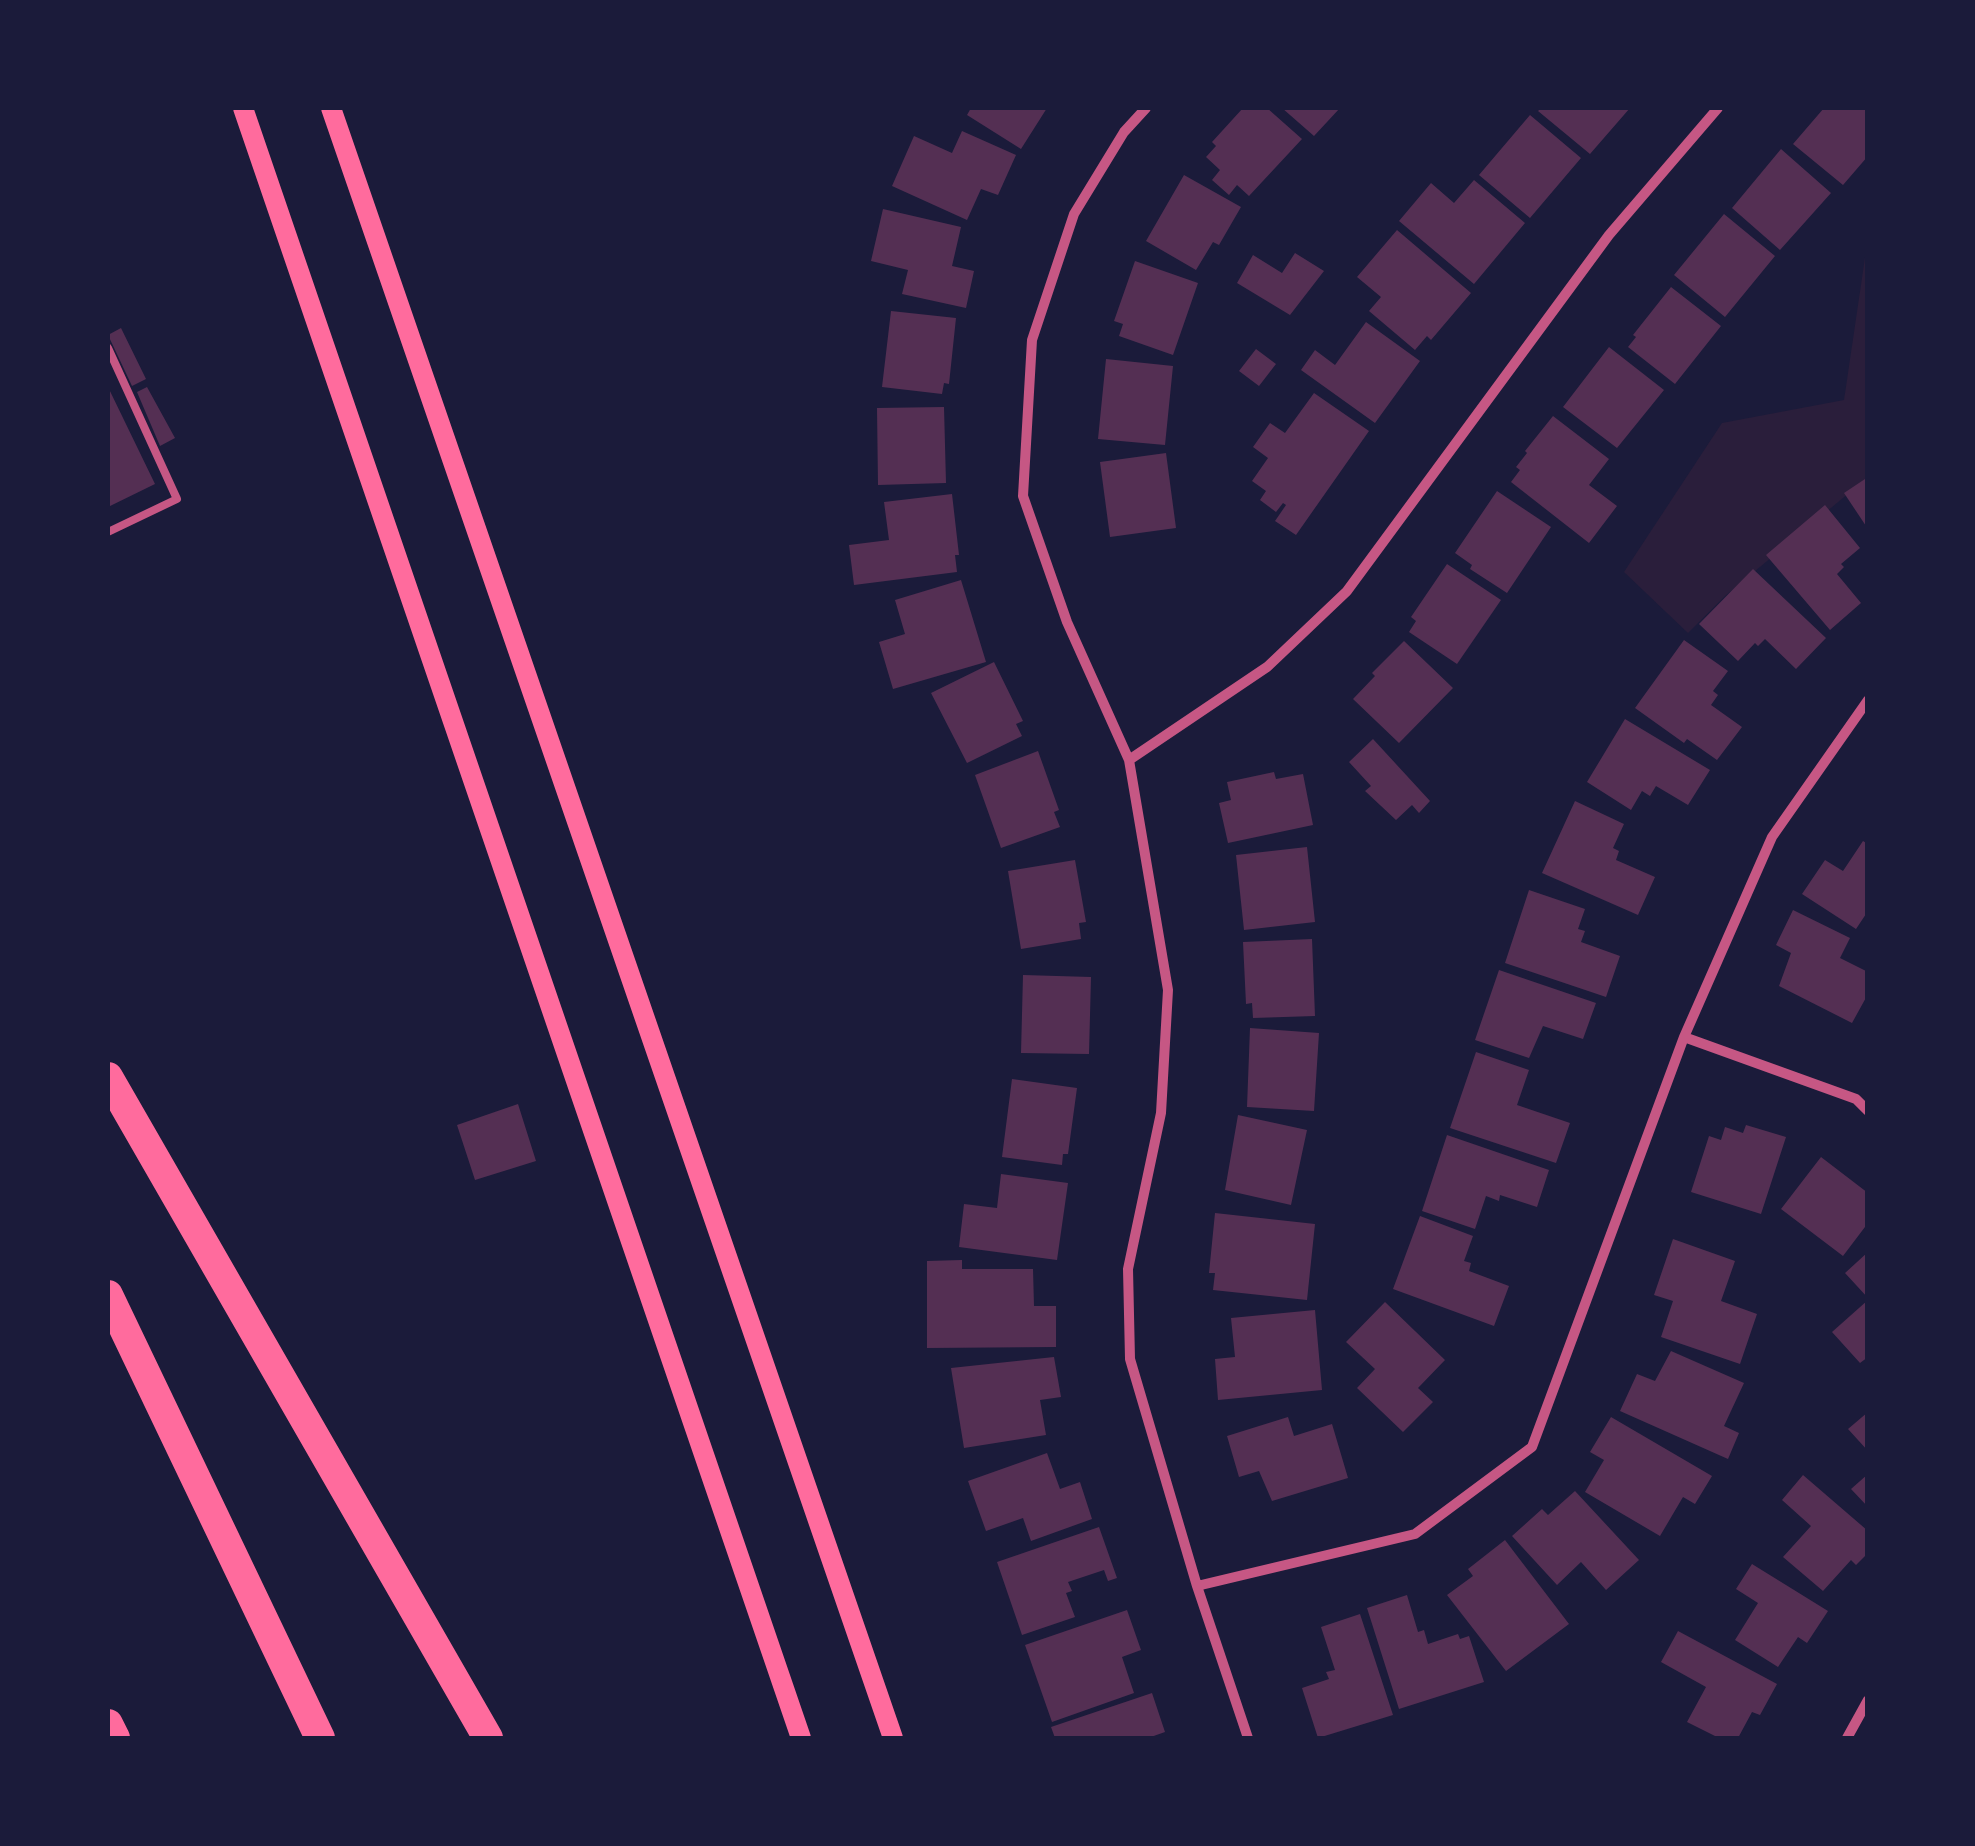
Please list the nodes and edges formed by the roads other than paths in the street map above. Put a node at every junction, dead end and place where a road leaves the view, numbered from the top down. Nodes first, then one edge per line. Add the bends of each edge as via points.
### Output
1 (243, 108) edge
2 (331, 108) edge
3 (1146, 108) edge
4 (1718, 108) edge
5 (108, 348) edge
6 (108, 532) edge
7 (1868, 700) edge
8 (1128, 760) junction
9 (1684, 1037) junction
10 (108, 1077) edge
11 (1868, 1111) edge
12 (108, 1295) edge
13 (1198, 1586) junction
14 (1868, 1700) edge
15 (108, 1724) edge
16 (115, 1738) edge
17 (320, 1738) edge
18 (488, 1738) edge
19 (802, 1738) edge
20 (893, 1738) edge
21 (1248, 1738) edge
22 (1848, 1738) edge

1 - 19 main road
2 - 20 main road
3 - 8 street via 1074,214 1032,340 1024,496 1067,622
4 - 8 street via 1609,235 1347,592 1267,667
5 - 6 lane via 176,499
7 - 9 street via 1772,838
8 - 13 street via 1168,990 1161,1112 1128,1270 1130,1359
9 - 11 street via 1856,1099
9 - 13 street via 1532,1447 1415,1534
10 - 18 highway
12 - 17 highway
13 - 21 street
14 - 22 street
15 - 16 highway

